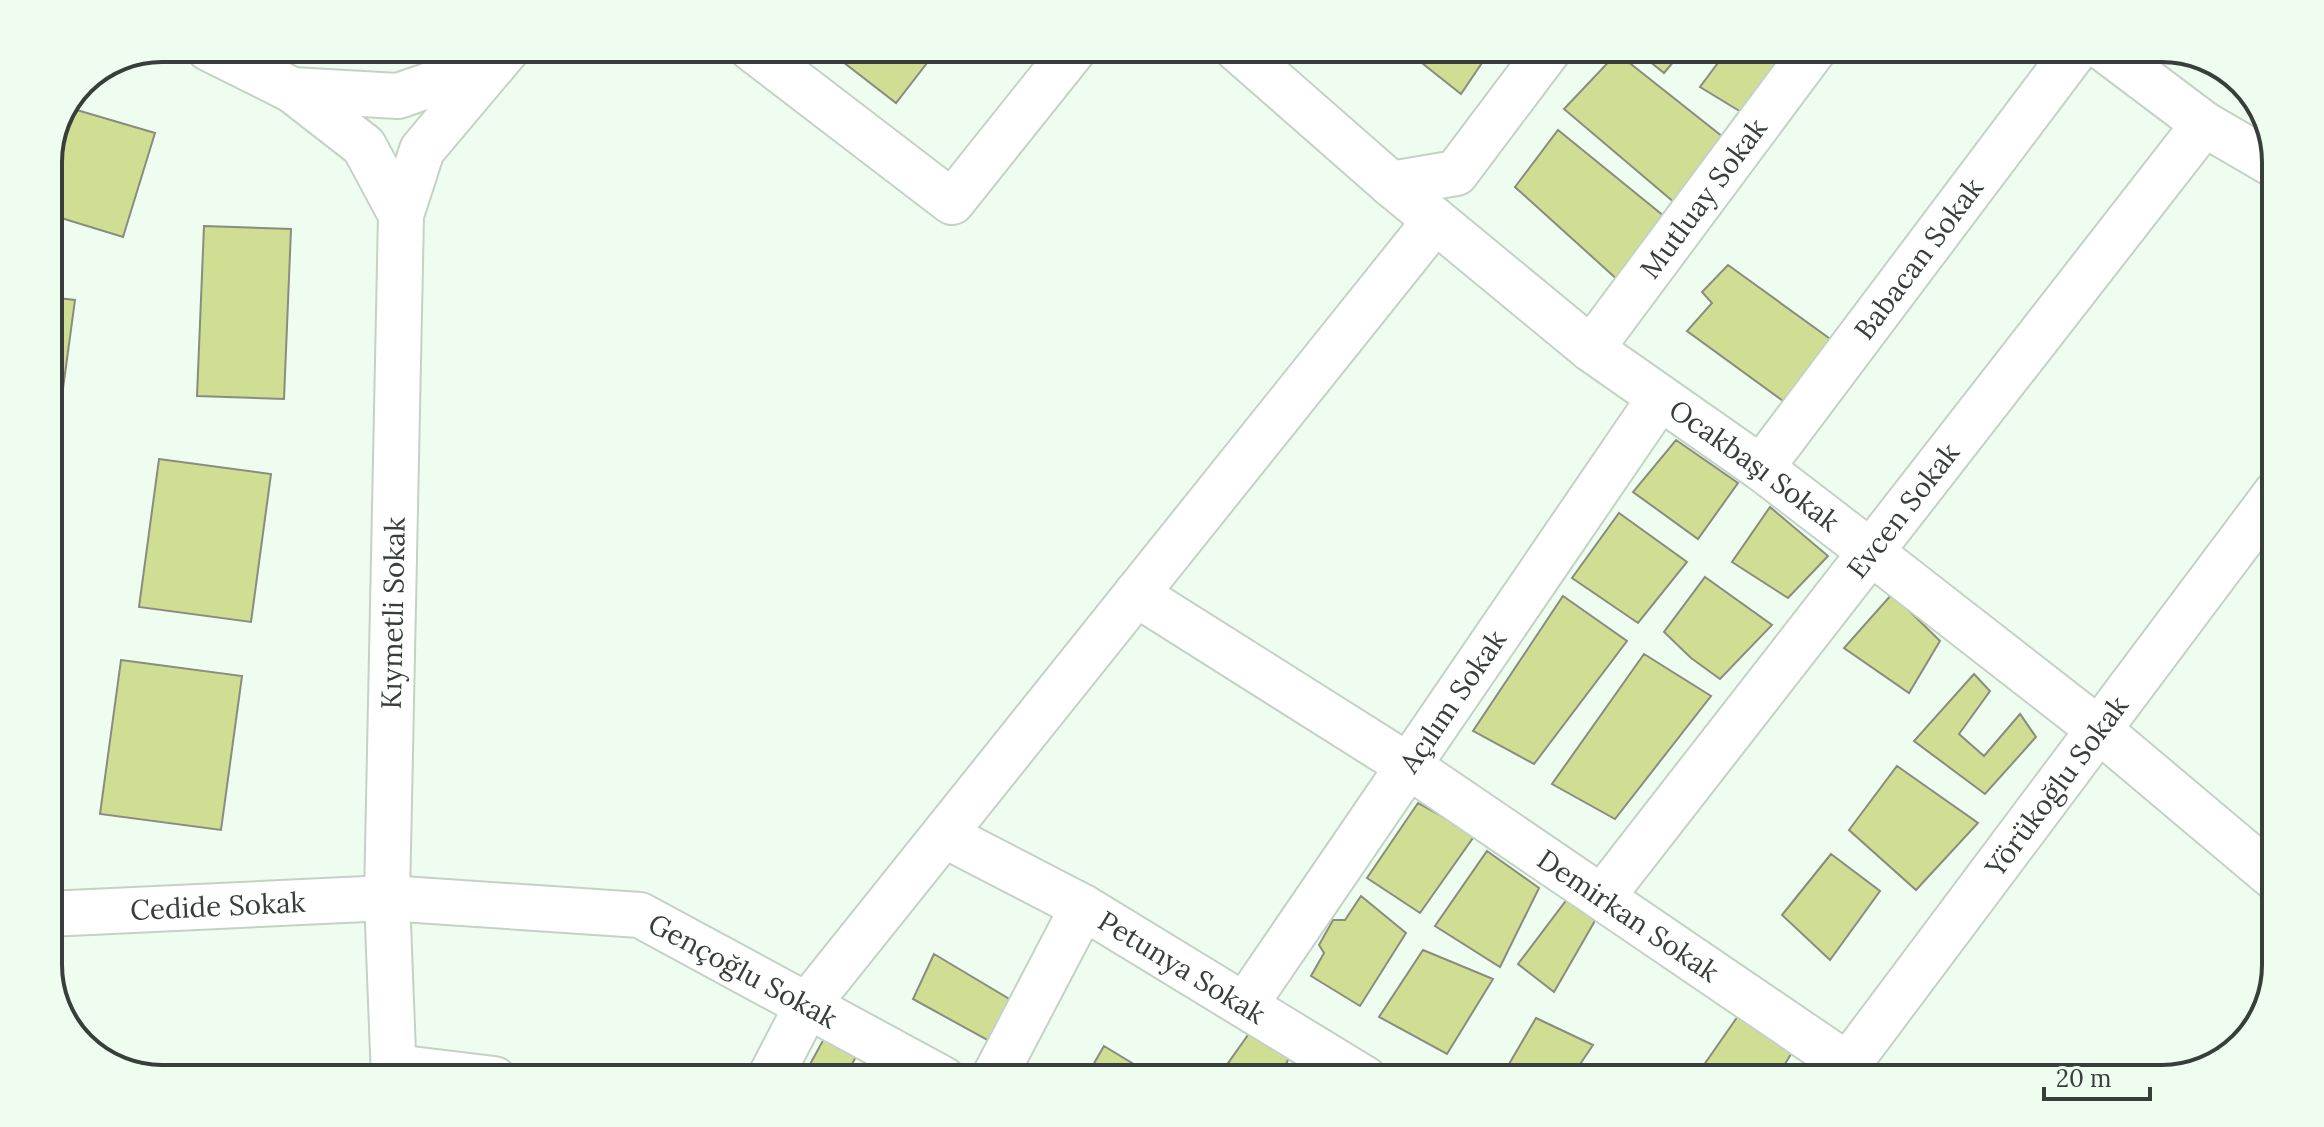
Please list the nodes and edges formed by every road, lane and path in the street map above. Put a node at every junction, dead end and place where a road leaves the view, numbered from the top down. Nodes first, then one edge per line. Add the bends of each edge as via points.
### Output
1 (236, 62) edge
2 (484, 62) edge
3 (496, 62) edge
4 (769, 62) edge
5 (1064, 62) edge
6 (1252, 62) edge
7 (1539, 62) edge
8 (1805, 62) edge
9 (2066, 62) edge
10 (2122, 62) edge
11 (292, 90) junction
12 (2204, 124) junction
13 (2262, 158) edge
14 (1391, 184) junction
15 (401, 215) junction
16 (1435, 221) junction
17 (1591, 349) junction
18 (1659, 399) junction
19 (1761, 468) junction
20 (2262, 512) edge
21 (1872, 553) junction
22 (1136, 594) junction
23 (2098, 729) junction
24 (1407, 765) junction
25 (944, 835) junction
26 (2262, 867) edge
27 (1602, 897) junction
28 (387, 898) junction
29 (1083, 907) junction
30 (62, 913) edge
31 (808, 1004) junction
32 (1245, 1005) junction
33 (394, 1065) edge
34 (776, 1065) edge
35 (918, 1065) edge
36 (1000, 1065) edge
37 (1342, 1065) edge
38 (1832, 1065) edge
39 (1847, 1065) edge

1 - 11 street
2 - 11 street via 398,96
3 - 15 street, Kıymetli Sokak via 422,150
4 - 5 street via 952,202
6 - 14 street, Ocakbaşı Sokak
7 - 14 street via 1456,173
8 - 17 street, Mutluay Sokak
9 - 19 street, Babacan Sokak
10 - 12 street
11 - 15 street via 364,146
12 - 13 street
12 - 21 street, Evcen Sokak
14 - 16 street, Ocakbaşı Sokak
15 - 28 street, Kıymetli Sokak
16 - 17 street, Ocakbaşı Sokak
16 - 22 street
17 - 18 street, Ocakbaşı Sokak
18 - 19 street, Ocakbaşı Sokak
18 - 24 street, Açılım Sokak
19 - 21 street, Ocakbaşı Sokak
20 - 23 street, Yörükoğlu Sokak
21 - 23 street, Ocakbaşı Sokak
21 - 27 street, Evcen Sokak
22 - 24 street, Demirkan Sokak
22 - 25 street
23 - 26 street, Ocakbaşı Sokak
23 - 39 street, Yörükoğlu Sokak
24 - 27 street, Demirkan Sokak
24 - 32 street, Açılım Sokak
25 - 29 street
25 - 31 street
27 - 38 street, Demirkan Sokak
28 - 30 street, Cedide Sokak
28 - 31 street, Gençoğlu Sokak via 640,915
28 - 33 street, Kıymetli Sokak
29 - 32 street, Petunya Sokak
29 - 36 street, Petunya Sokak
31 - 34 street
31 - 35 street, Gençoğlu Sokak
32 - 37 street, Petunya Sokak

